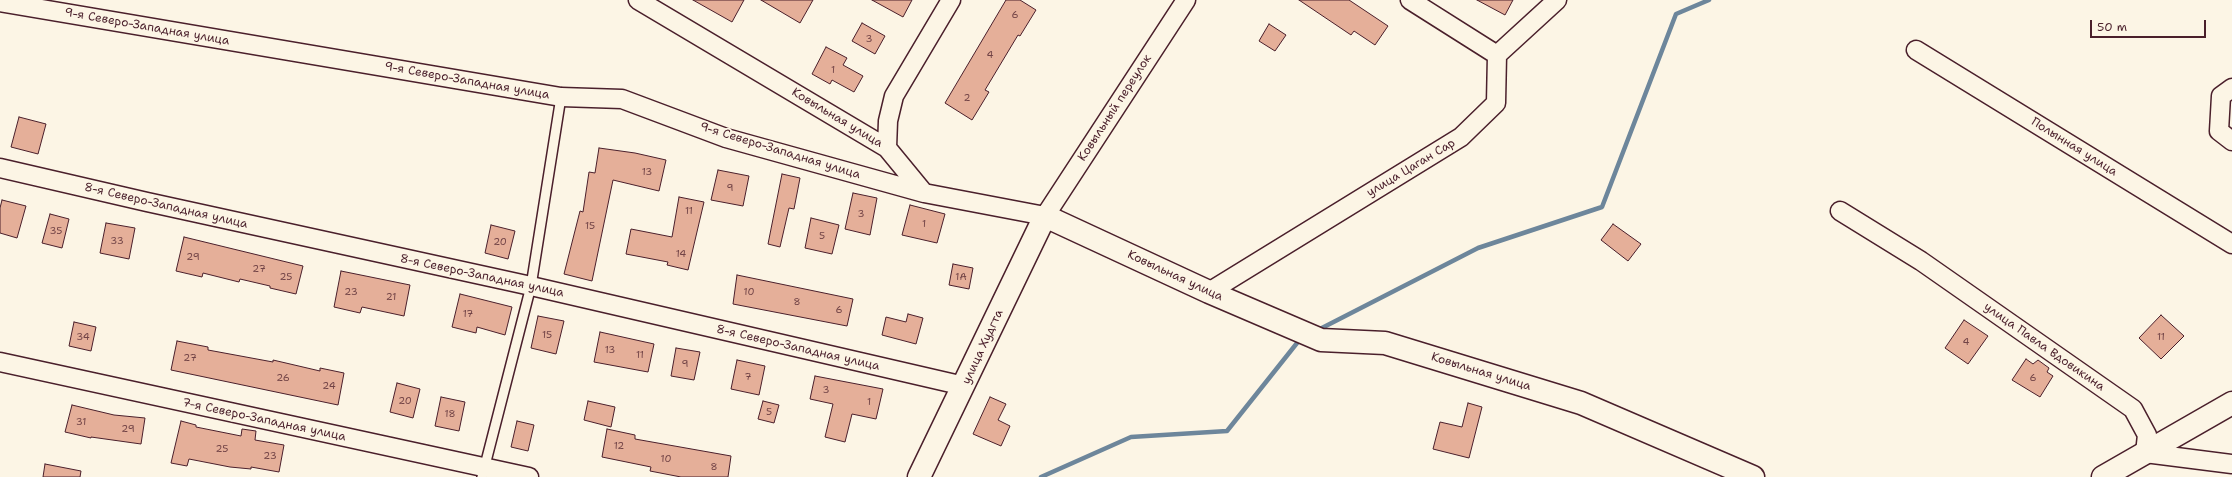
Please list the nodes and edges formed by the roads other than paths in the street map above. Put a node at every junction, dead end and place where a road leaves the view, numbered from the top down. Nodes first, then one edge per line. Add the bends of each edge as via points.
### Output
1 (638, 0) edge
2 (951, 0) edge
3 (1186, 0) edge
4 (1410, 0) edge
5 (1557, 0) edge
6 (0, 2) edge
7 (1916, 50) dead end
8 (1497, 55) junction
9 (2232, 88) edge
10 (561, 97) junction
11 (2232, 141) edge
12 (887, 148) junction
13 (0, 168) edge
14 (924, 193) junction
15 (1840, 211) dead end
16 (1045, 216) junction
17 (2232, 244) edge
18 (531, 286) junction
19 (1209, 292) junction
20 (0, 362) edge
21 (964, 386) junction
22 (2232, 403) edge
23 (2144, 453) junction
24 (2232, 464) edge
25 (483, 472) edge
26 (529, 477) edge
27 (919, 477) edge
28 (1753, 477) edge
29 (2103, 477) edge

1 - 12 street, Ковыльная улица
2 - 12 street via 894,96 888,121
3 - 16 street, Ковыльный переулок
4 - 8 street
5 - 8 street
6 - 10 street, 9-я Северо-Западная улица
7 - 17 street, Полынная улица
8 - 19 street, улица Цаган Сар via 1496,103 1461,137
9 - 11 street via 2220,96 2219,131
10 - 14 street, 9-я Северо-Западная улица via 622,99 726,138
10 - 18 lane
12 - 14 street, Ковыльная улица
13 - 18 street, 8-я Северо-Западная улица
14 - 16 street, Ковыльная улица
15 - 23 street, улица Павла Вдовикина via 1921,261 2134,409 2147,435
16 - 19 street, Ковыльная улица
16 - 21 street, улица Худгта
18 - 21 street, 8-я Северо-Западная улица
18 - 25 lane
19 - 28 street, Ковыльная улица via 1321,340 1385,343 1581,403
20 - 25 street, 7-я Северо-Западная улица
21 - 27 street, улица Худгта
22 - 23 street
23 - 24 street
23 - 29 street
25 - 26 street, 7-я Северо-Западная улица

